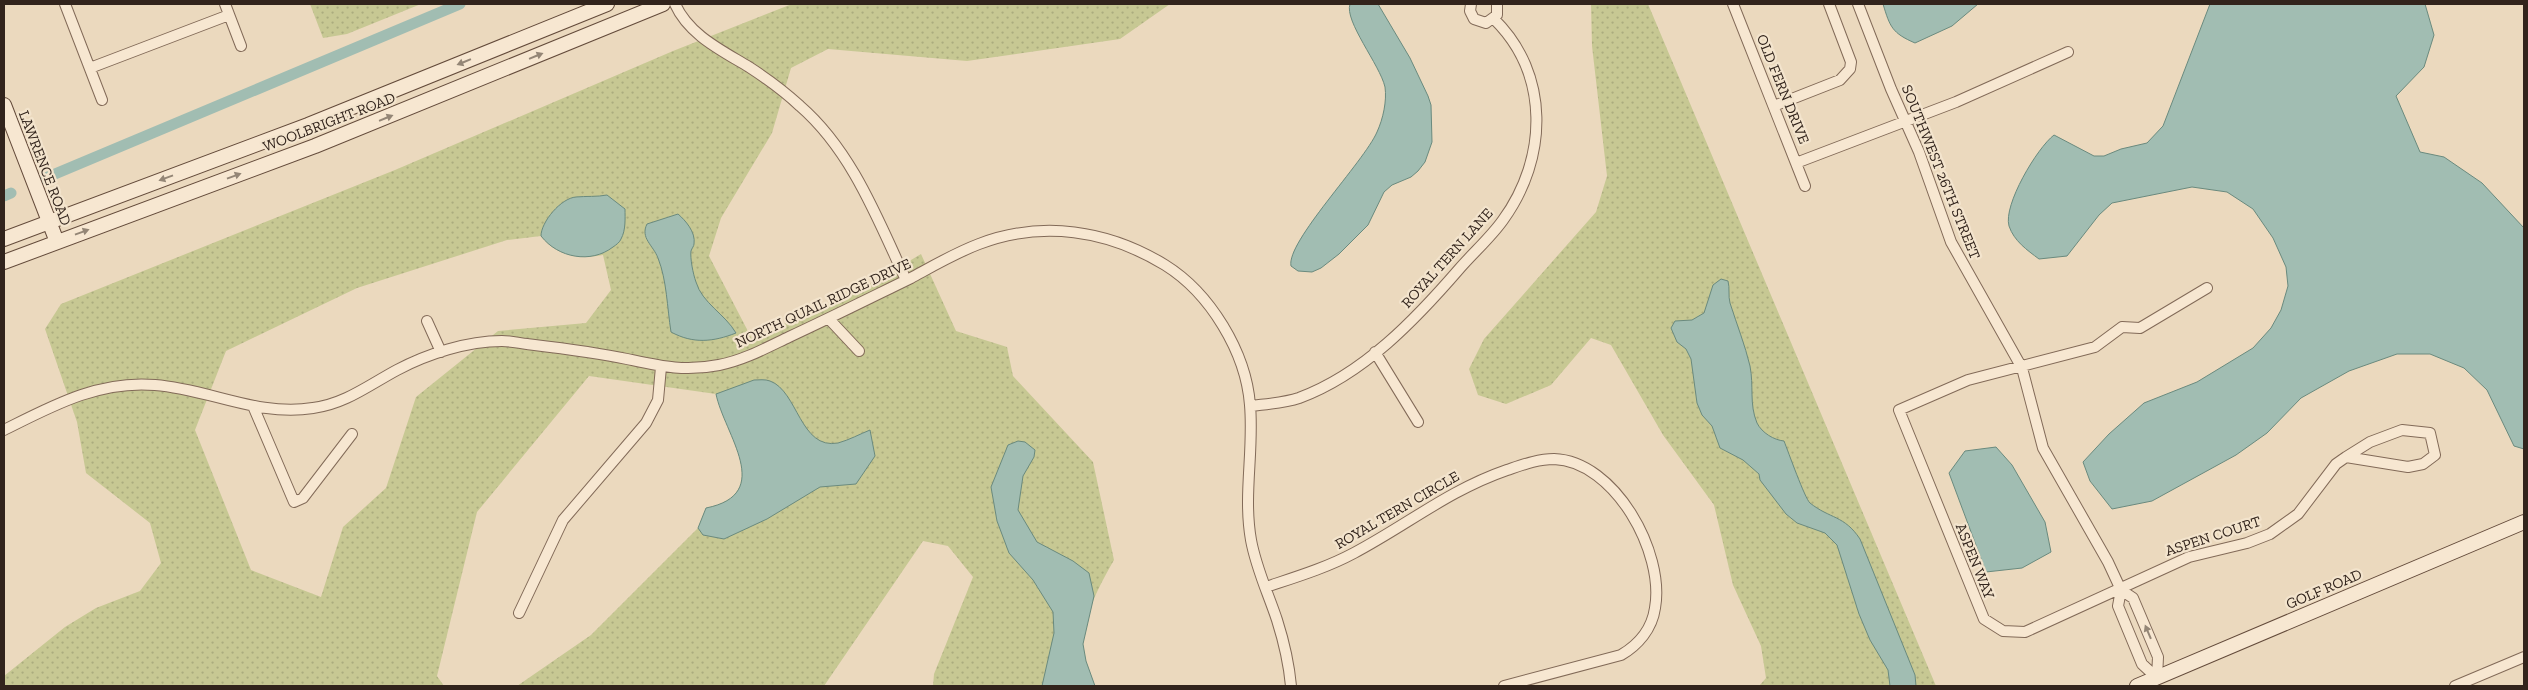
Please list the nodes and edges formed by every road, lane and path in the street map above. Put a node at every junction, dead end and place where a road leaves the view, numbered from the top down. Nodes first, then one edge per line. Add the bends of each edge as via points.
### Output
1 (65, 4) edge
2 (225, 4) edge
3 (607, 4) edge
4 (675, 4) edge
5 (1471, 4) edge
6 (1497, 4) edge
7 (1733, 4) edge
8 (1829, 4) edge
9 (1858, 4) edge
10 (657, 6) edge
11 (229, 15) junction
12 (1494, 19) junction
13 (241, 46) dead end
14 (2068, 52) dead end
15 (90, 68) junction
16 (102, 100) dead end
17 (1774, 106) junction
18 (5, 112) edge
19 (1904, 120) junction
20 (1796, 163) junction
21 (1805, 186) dead end
22 (49, 222) junction
23 (4, 239) edge
24 (57, 242) junction
25 (4, 262) edge
26 (906, 280) junction
27 (2207, 288) dead end
28 (828, 319) junction
29 (427, 321) dead end
30 (859, 351) dead end
31 (441, 352) junction
32 (1375, 352) junction
33 (660, 368) junction
34 (2022, 368) junction
35 (253, 406) junction
36 (1250, 406) junction
37 (1418, 422) dead end
38 (4, 430) edge
39 (352, 434) dead end
40 (2346, 457) junction
41 (2524, 522) edge
42 (1266, 587) junction
43 (2121, 590) junction
44 (519, 613) dead end
45 (2524, 657) edge
46 (2157, 678) junction
47 (1291, 686) edge
48 (1504, 686) edge
49 (2137, 686) edge
50 (2458, 686) edge

1 - 15 street
2 - 11 street
3 -> 22 main road, WOOLBRIGHT ROAD via 308,125
4 - 26 street via 698,34 801,106 822,129 856,176
5 - 12 street via 1472,15 1478,21 1486,23
6 - 12 street
7 - 17 street, OLD FERN DRIVE
8 - 17 street via 1851,62 1850,69 1840,80
9 - 19 street, SOUTHWEST 26TH STREET
24 -> 10 main road, WOOLBRIGHT ROAD via 299,152
11 - 13 street
11 - 15 street
12 - 32 street, ROYAL TERN LANE via 1515,44 1527,66 1535,93 1536,140 1530,166 1522,188 1503,220 1418,315
14 - 19 street via 1982,91
15 - 16 street
17 - 20 street, OLD FERN DRIVE
18 - 22 main road, LAWRENCE ROAD
19 - 20 street
19 - 34 street, SOUTHWEST 26TH STREET via 1951,242
20 - 21 street, OLD FERN DRIVE
22 - 23 main road, WOOLBRIGHT ROAD
22 - 24 main road, LAWRENCE ROAD
24 - 25 main road, WOOLBRIGHT ROAD
26 - 28 street, NORTH QUAIL RIDGE DRIVE
26 - 36 street, NORTH QUAIL RIDGE DRIVE via 968,249 1008,236 1066,231 1112,239 1165,265 1210,308 1243,370
27 - 34 street via 2140,328 2122,328 2095,346
28 - 30 street
28 - 33 street, NORTH QUAIL RIDGE DRIVE via 722,365
29 - 31 street
31 - 33 street, NORTH QUAIL RIDGE DRIVE via 504,340 627,359
31 - 35 street, NORTH QUAIL RIDGE DRIVE via 397,370 354,395 318,408 288,411
32 - 36 street, ROYAL TERN LANE via 1314,391 1282,402
32 - 37 street
33 - 44 street via 658,400 646,423 563,520
34 - 43 street, SOUTHWEST 26TH STREET via 2043,448
34 - 43 street, ASPEN WAY via 1968,380 1899,410 1984,618 2003,631 2025,632
35 - 38 street, NORTH QUAIL RIDGE DRIVE via 156,385 113,386 74,396
35 - 39 street via 294,502 303,498
36 - 42 street, NORTH QUAIL RIDGE DRIVE via 1247,507 1257,566
40 - 40 street, ASPEN COURT via 2370,442 2402,430 2430,433 2435,455 2423,464 2408,467
40 - 43 street, ASPEN COURT via 2336,464 2298,514 2270,534 2189,557
41 - 46 main road, GOLF ROAD
42 - 47 street, NORTH QUAIL RIDGE DRIVE via 1283,640
42 - 48 street, ROYAL TERN CIRCLE via 1324,568 1353,554 1428,507 1493,475 1539,460 1556,459 1580,465 1597,474 1614,492 1640,531 1654,575 1654,614 1644,636 1621,655
46 -> 43 street, SOUTHWEST 26TH STREET via 2158,657 2133,598
43 - 46 street, SOUTHWEST 26TH STREET via 2118,606 2142,664
45 - 50 street
46 - 49 main road, GOLF ROAD

